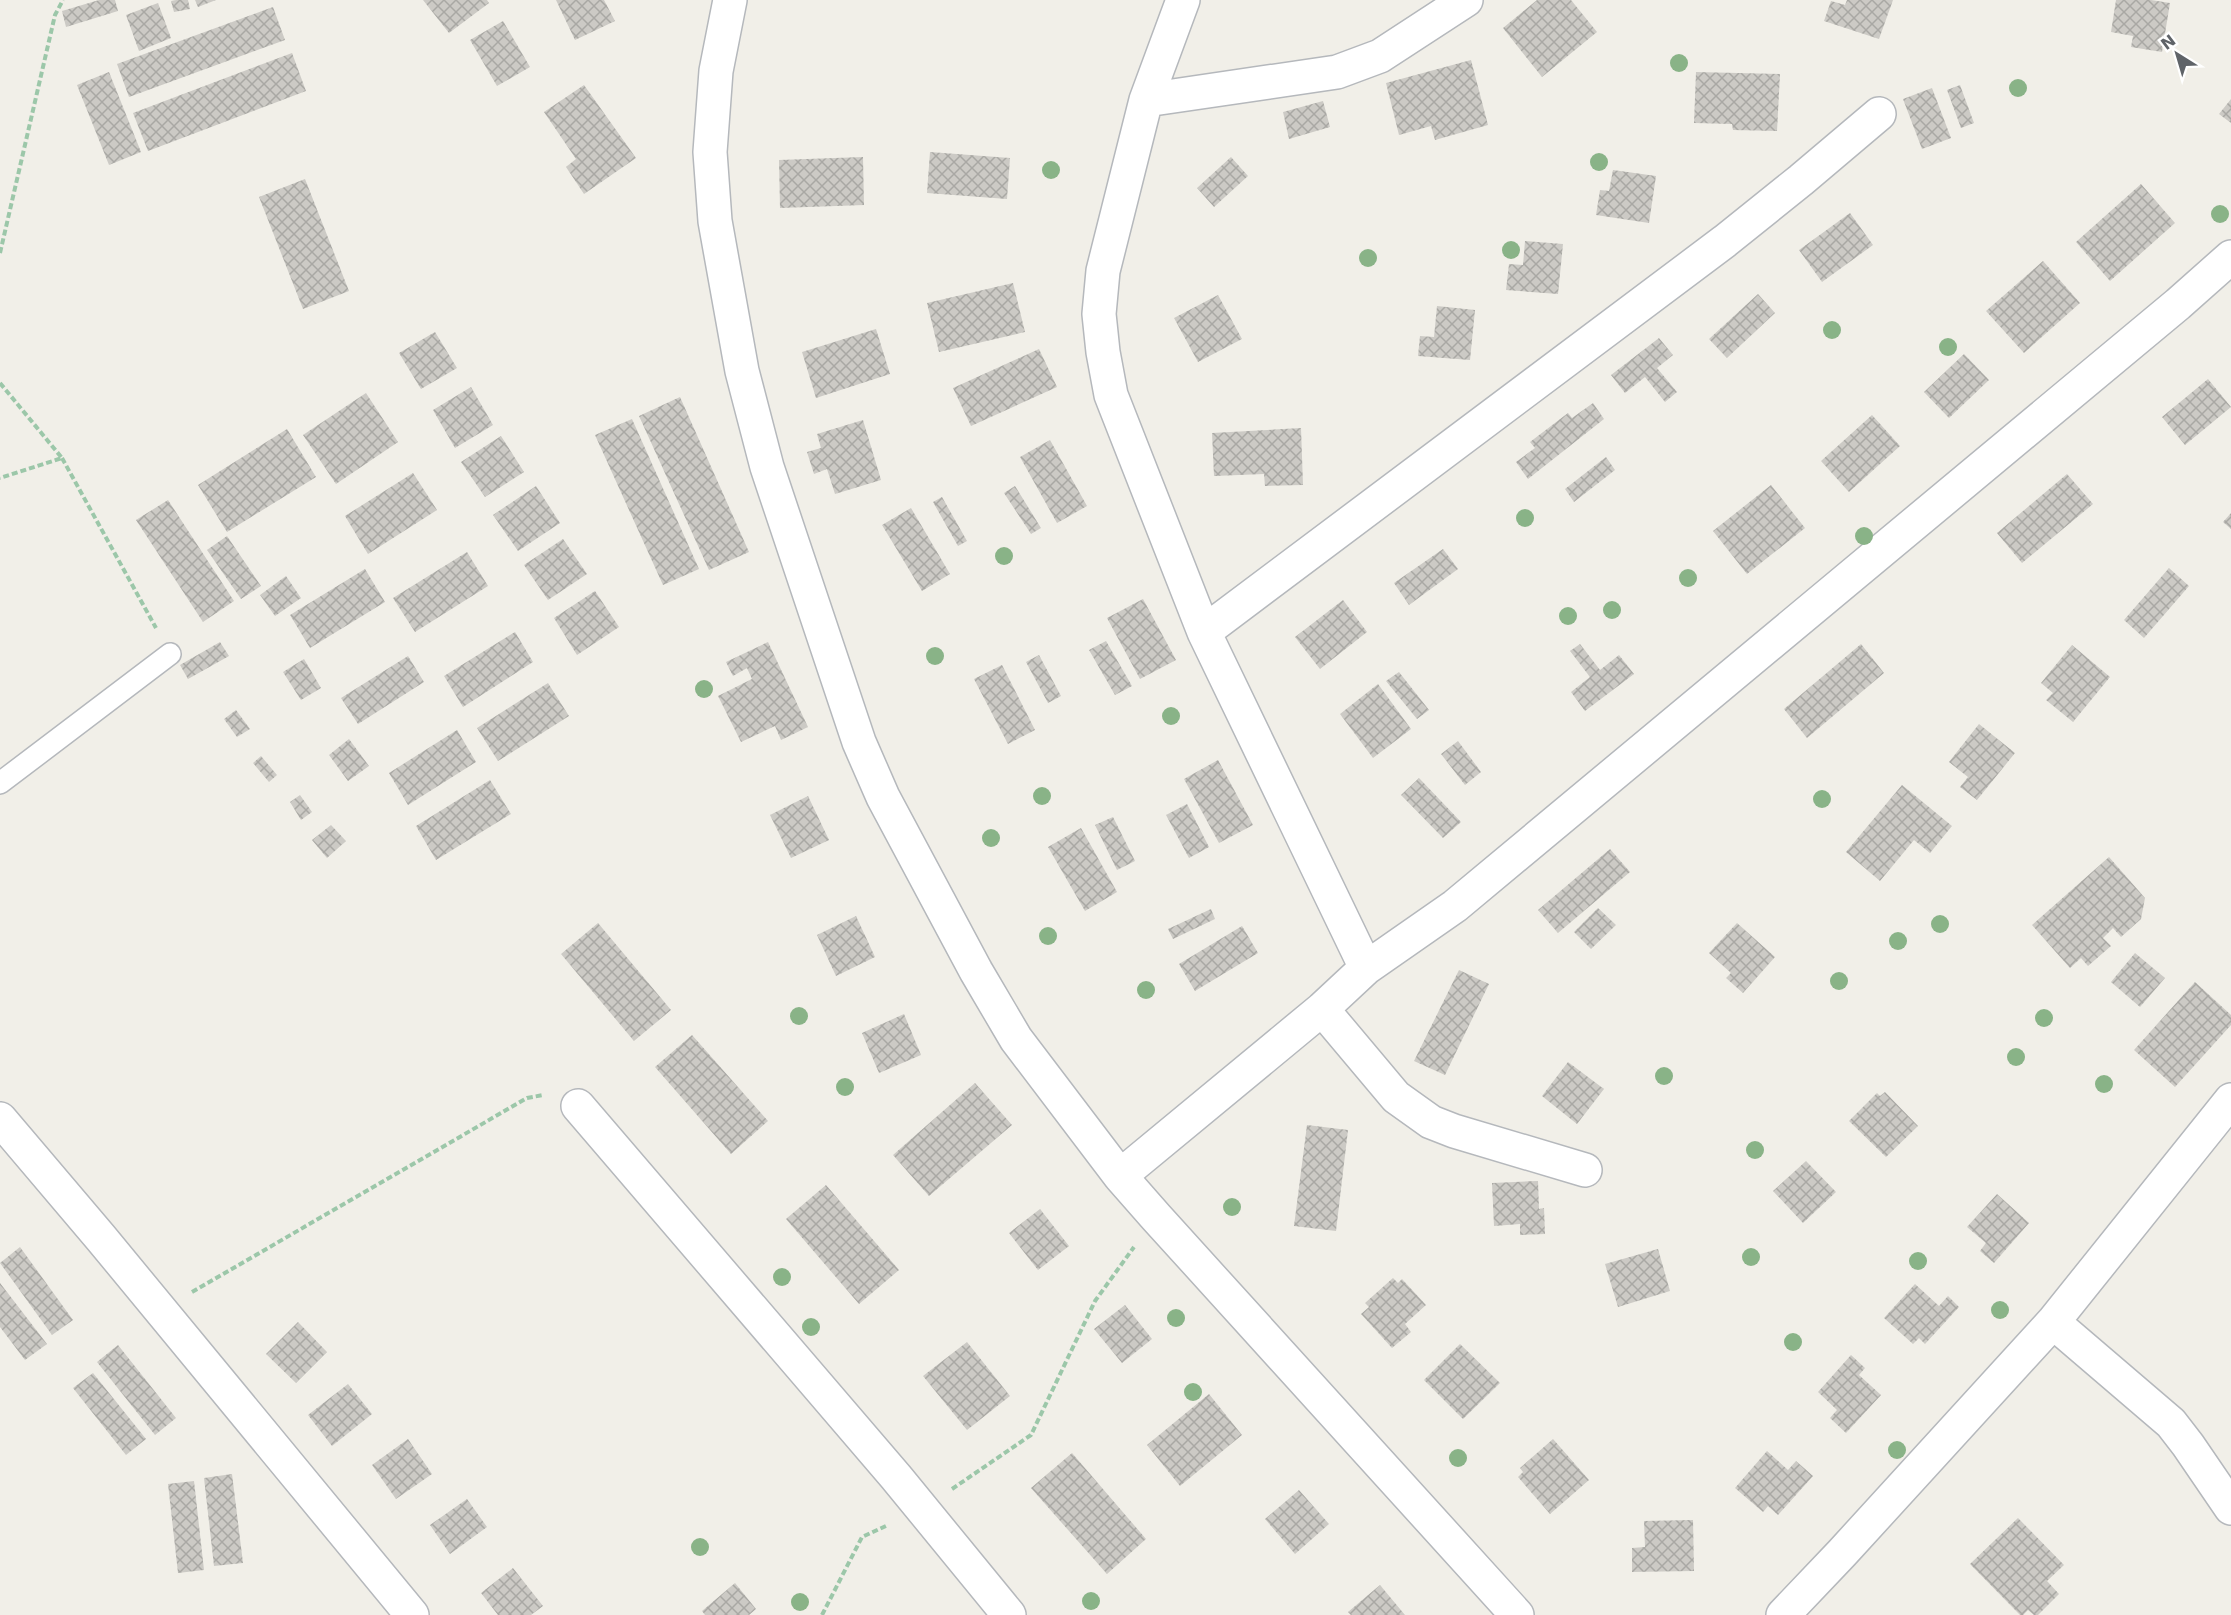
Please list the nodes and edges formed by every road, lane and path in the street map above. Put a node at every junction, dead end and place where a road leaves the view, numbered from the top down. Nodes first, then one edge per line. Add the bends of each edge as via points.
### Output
1 (63, 0) edge
2 (730, 0) edge
3 (1183, 0) edge
4 (1466, 0) edge
5 (1146, 100) junction
6 (1879, 114) dead end
7 (0, 253) edge
8 (2231, 257) edge
9 (0, 383) edge
10 (62, 458) junction
11 (0, 478) edge
12 (1204, 632) junction
13 (170, 654) joint
14 (0, 783) edge
15 (1366, 968) junction
16 (1322, 1009) junction
17 (2231, 1100) edge
18 (578, 1106) joint
19 (0, 1119) edge
20 (1585, 1170) dead end
21 (1120, 1176) junction
22 (1155, 1217) junction
23 (160, 1310) junction
24 (2053, 1322) junction
25 (2231, 1508) edge
26 (922, 1509) junction
27 (412, 1615) edge
28 (822, 1615) edge
29 (1009, 1615) edge
30 (1517, 1615) edge
31 (1783, 1615) edge

1 - 7 path via 55,15
2 - 21 street via 716,71 711,175 715,221 742,371 767,467 859,742 883,797 1016,1039
3 - 5 street
4 - 5 street via 1380,56 1337,72
5 - 12 street via 1103,271 1099,314 1102,352 1111,395
6 - 12 street via 1725,241
8 - 15 street via 1455,906
9 - 10 path
10 - 11 path
10 - 13 path
12 - 15 street
13 - 14 lane
15 - 16 street
16 - 20 street via 1396,1097 1431,1122
16 - 21 street
17 - 24 street
18 - 23 path via 566,1095 527,1098
18 - 26 street
19 - 23 street
21 - 22 street
22 - 26 path via 1095,1301 1031,1435
22 - 30 street
23 - 27 street
24 - 25 street via 2171,1424
24 - 31 street
26 - 28 path via 862,1537
26 - 29 street

